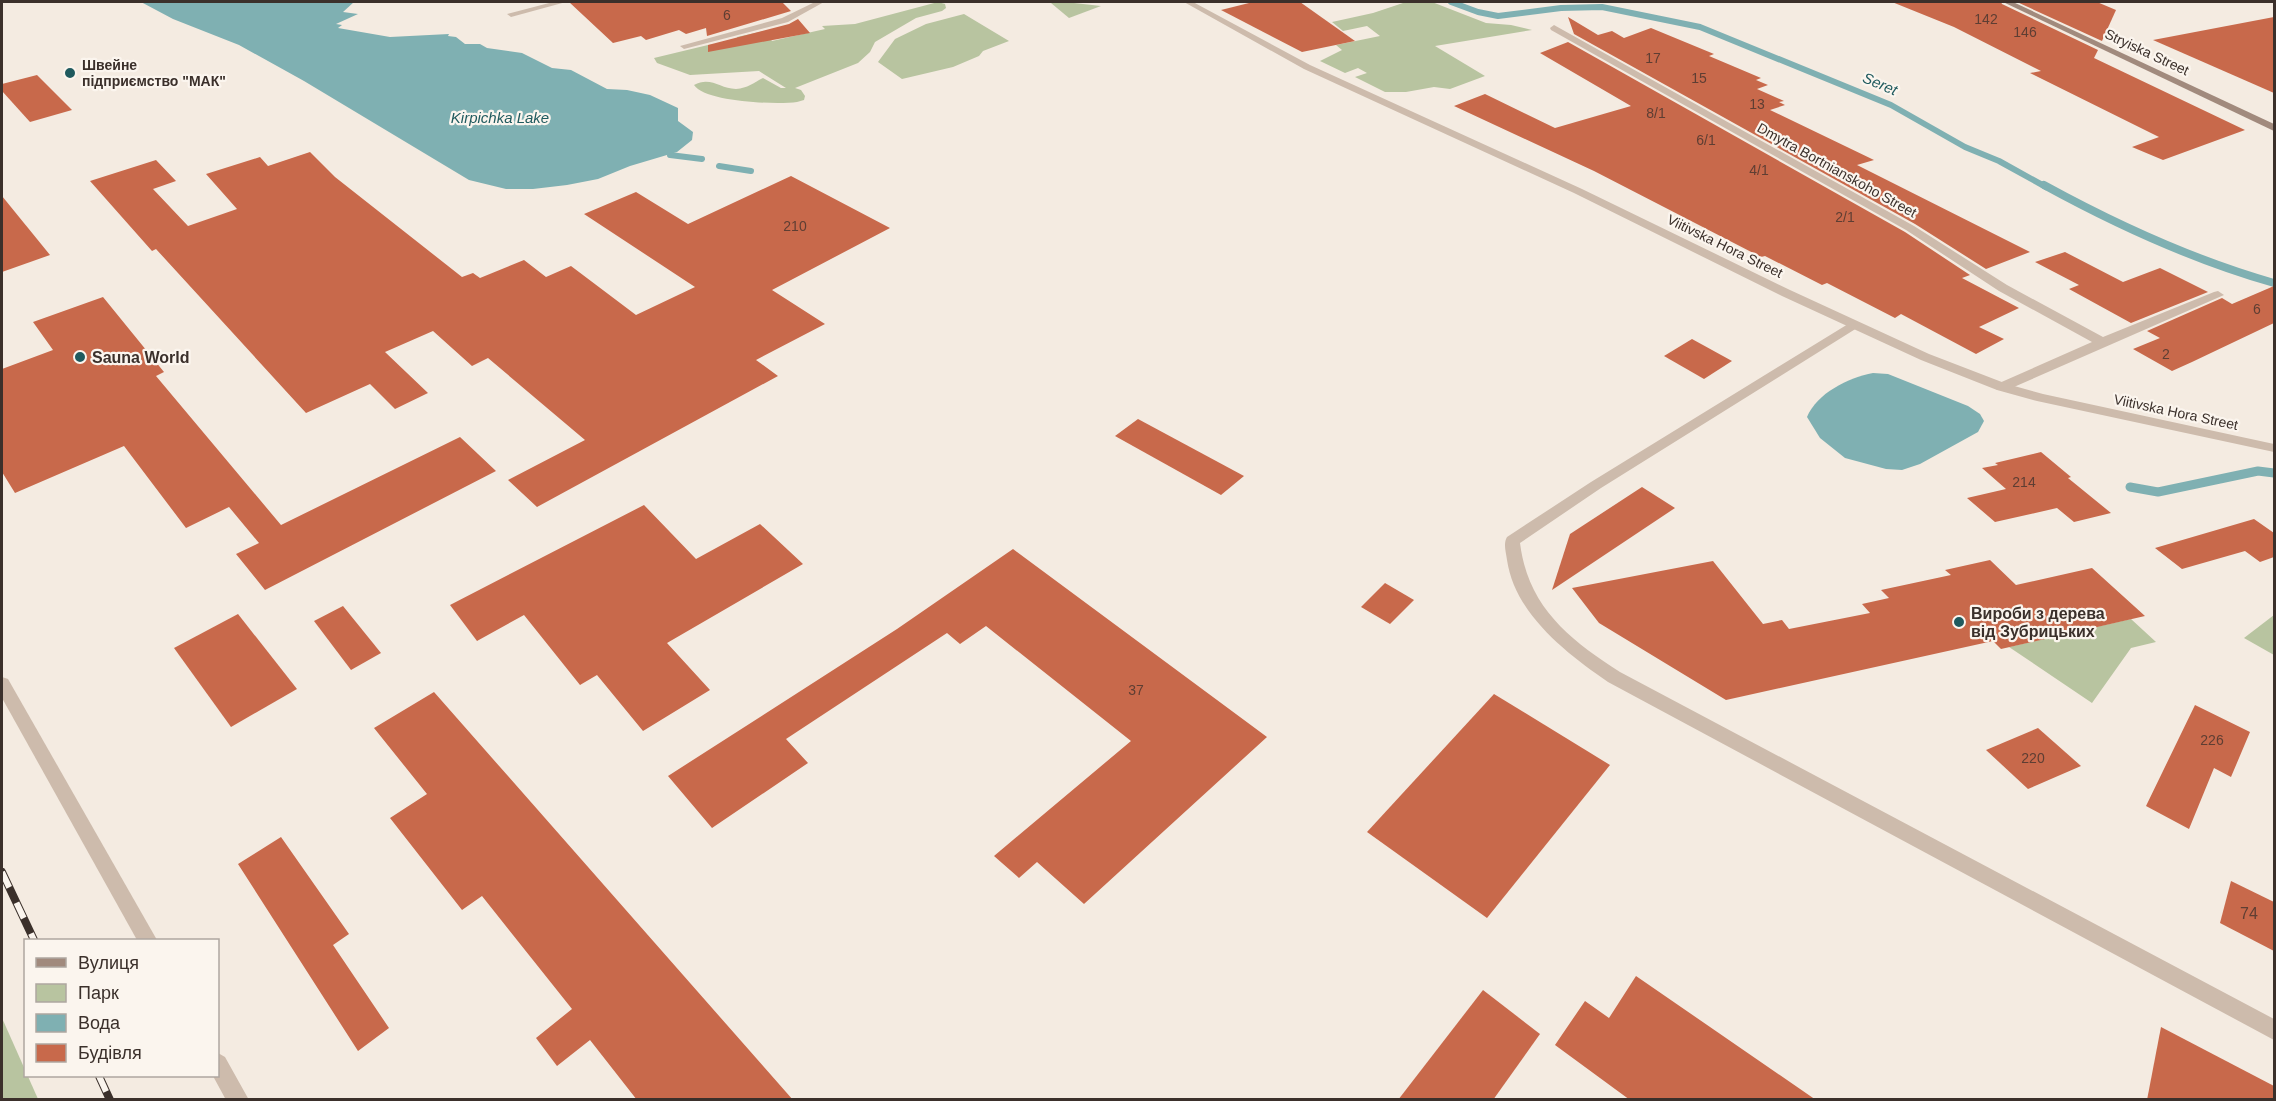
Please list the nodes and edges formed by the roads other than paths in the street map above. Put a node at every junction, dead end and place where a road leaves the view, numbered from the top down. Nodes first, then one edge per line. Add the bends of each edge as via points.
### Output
1 (562, 2) edge
2 (820, 2) edge
3 (1188, 2) edge
4 (2007, 2) edge
5 (511, 14) dead end
6 (1554, 28) dead end
7 (684, 46) dead end
8 (2274, 128) edge
9 (2218, 295) dead end
10 (1853, 325) junction
11 (2102, 342) junction
12 (2002, 387) junction
13 (2274, 448) edge
14 (2, 684) edge
15 (146, 939) edge
16 (2274, 1030) edge
17 (219, 1066) edge
18 (238, 1100) edge

1 - 5 street
2 - 7 street via 785,20
3 - 10 street, Viitivska Hora Street via 1307,67 1578,191
4 - 8 main road, Stryiska Street
6 - 11 street, Dmytra Bortnianskoho Street via 1911,228 2003,288
9 - 11 street
10 - 12 street, Viitivska Hora Street
10 - 16 street via 1512,540 1513,558 1530,598 1563,640 1614,677
11 - 12 street
12 - 13 street, Viitivska Hora Street
14 - 15 street
17 - 18 street

